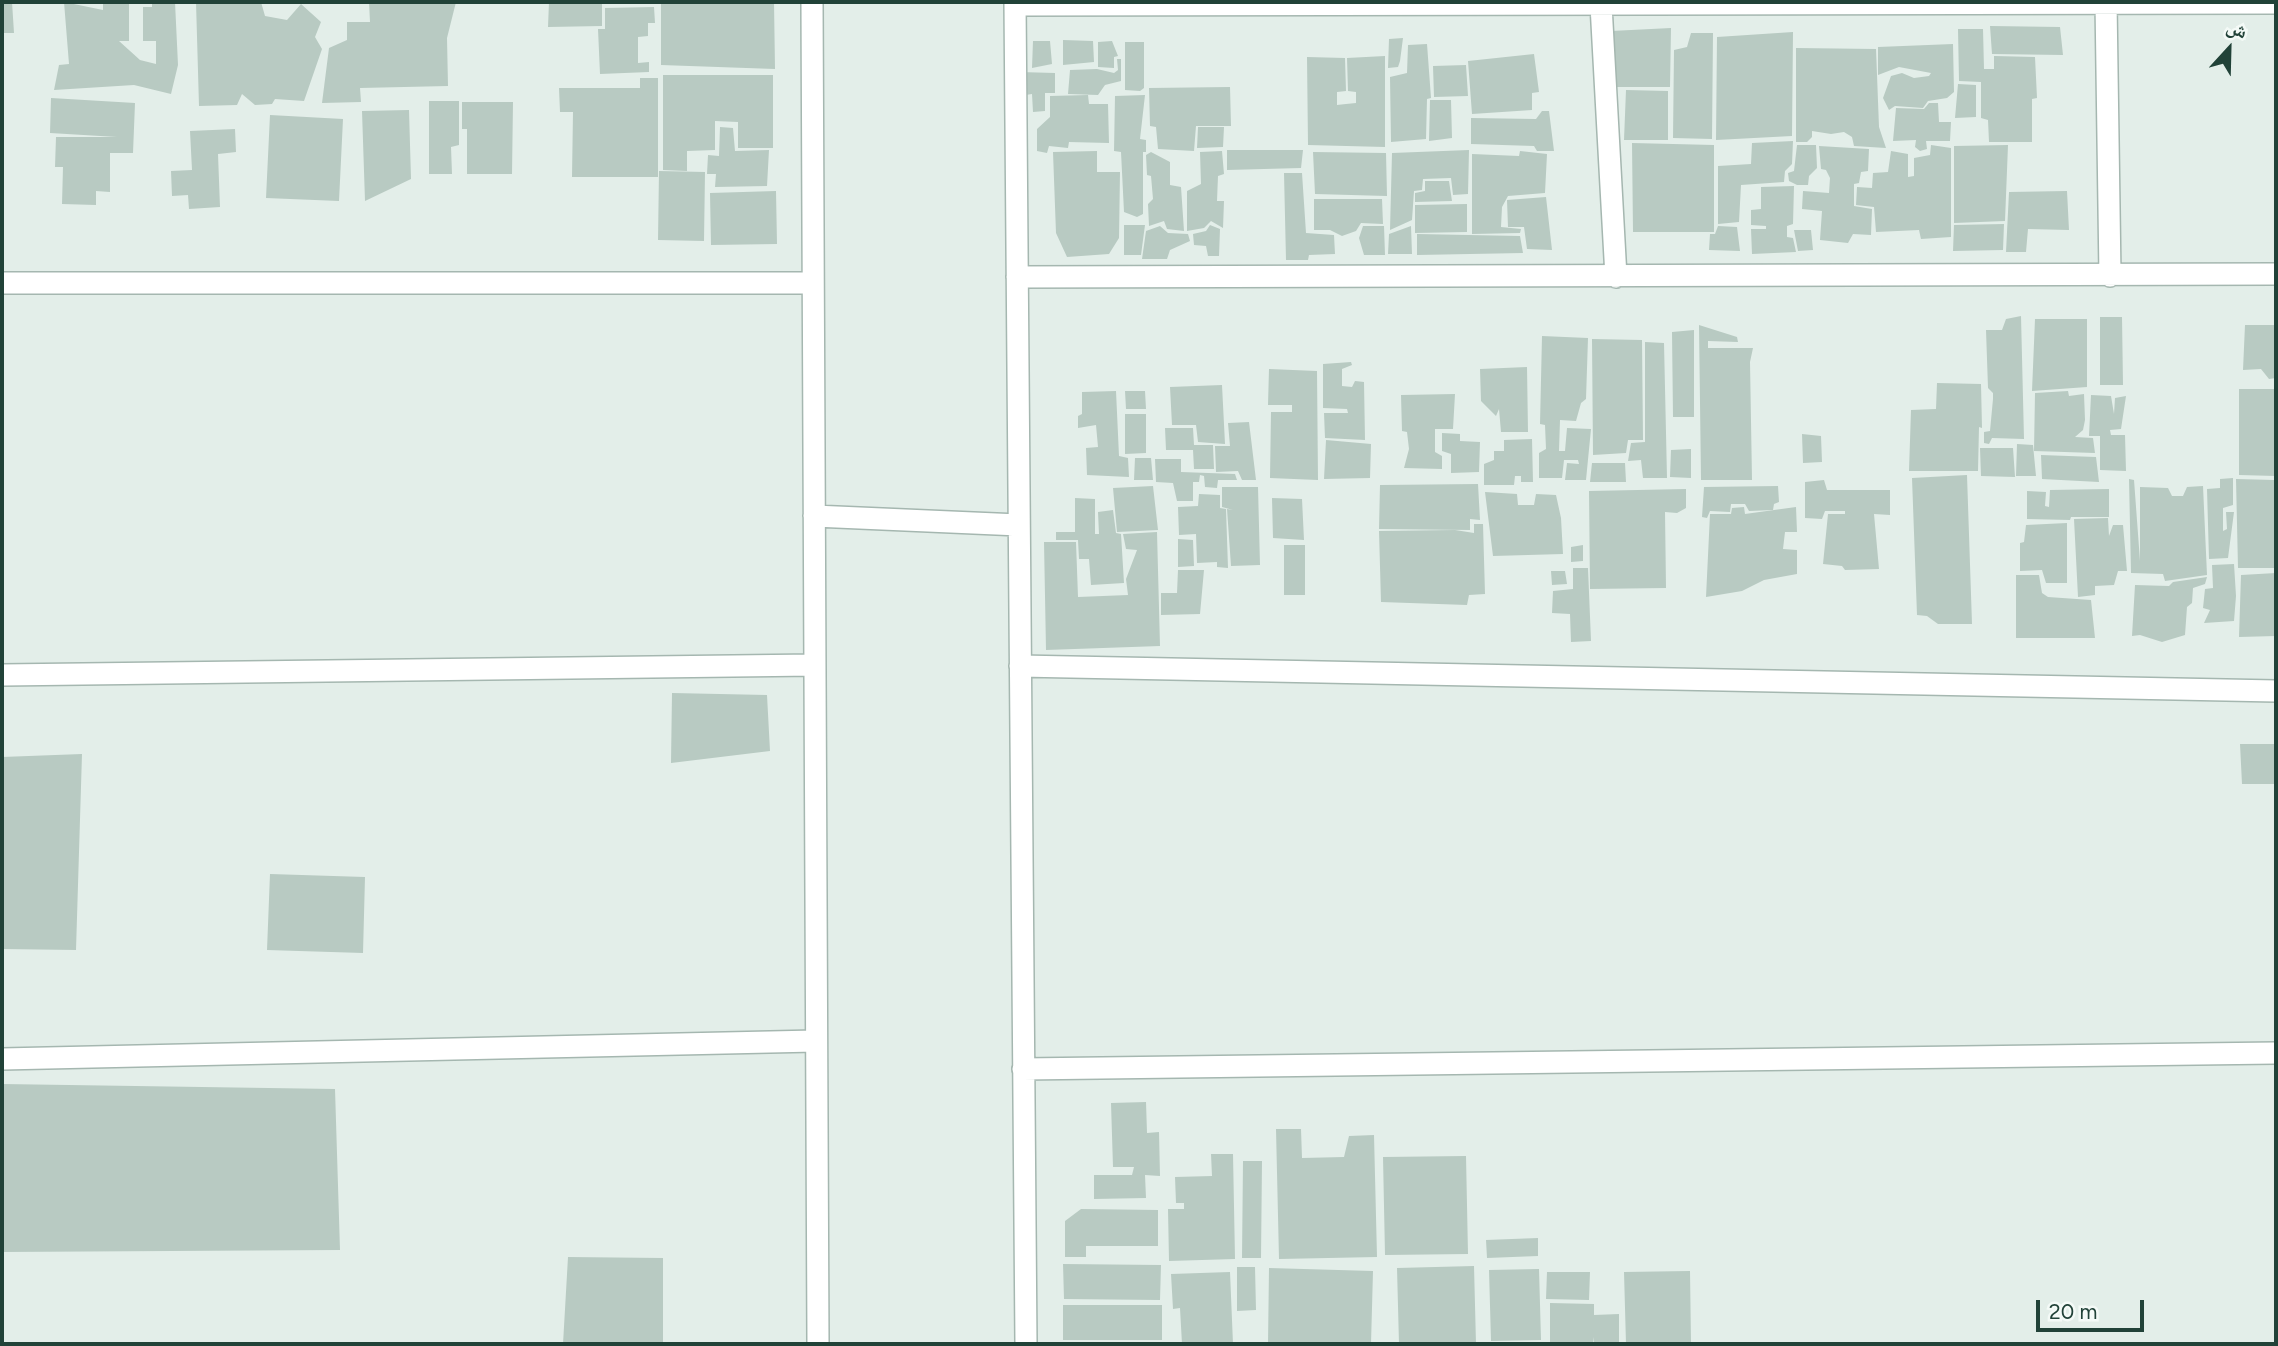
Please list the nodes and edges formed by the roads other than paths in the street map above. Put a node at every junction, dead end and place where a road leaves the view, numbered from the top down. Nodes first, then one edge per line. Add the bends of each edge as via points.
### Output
1 (812, 2) edge
2 (2276, 3) edge
3 (1015, 4) edge
4 (2106, 4) edge
5 (1601, 5) junction
6 (2276, 274) edge
7 (1615, 276) junction
8 (2110, 276) junction
9 (1017, 277) junction
10 (2, 283) edge
11 (813, 283) junction
12 (814, 516) junction
13 (1019, 525) junction
14 (814, 665) junction
15 (1020, 666) junction
16 (2, 675) edge
17 (2276, 691) edge
18 (815, 1041) junction
19 (2276, 1053) edge
20 (2, 1059) edge
21 (1023, 1069) junction
22 (818, 1344) edge
23 (1026, 1344) edge

1 - 11 street
2 - 4 street
3 - 5 street
3 - 9 street
4 - 5 street
4 - 8 street
5 - 7 street
6 - 8 street
7 - 8 street
7 - 9 street
9 - 13 street
10 - 11 street
11 - 12 street
12 - 13 street
12 - 14 street
13 - 15 street
14 - 16 street
14 - 18 street
15 - 17 street
15 - 21 street
18 - 20 street
18 - 22 street
19 - 21 street
21 - 23 street

